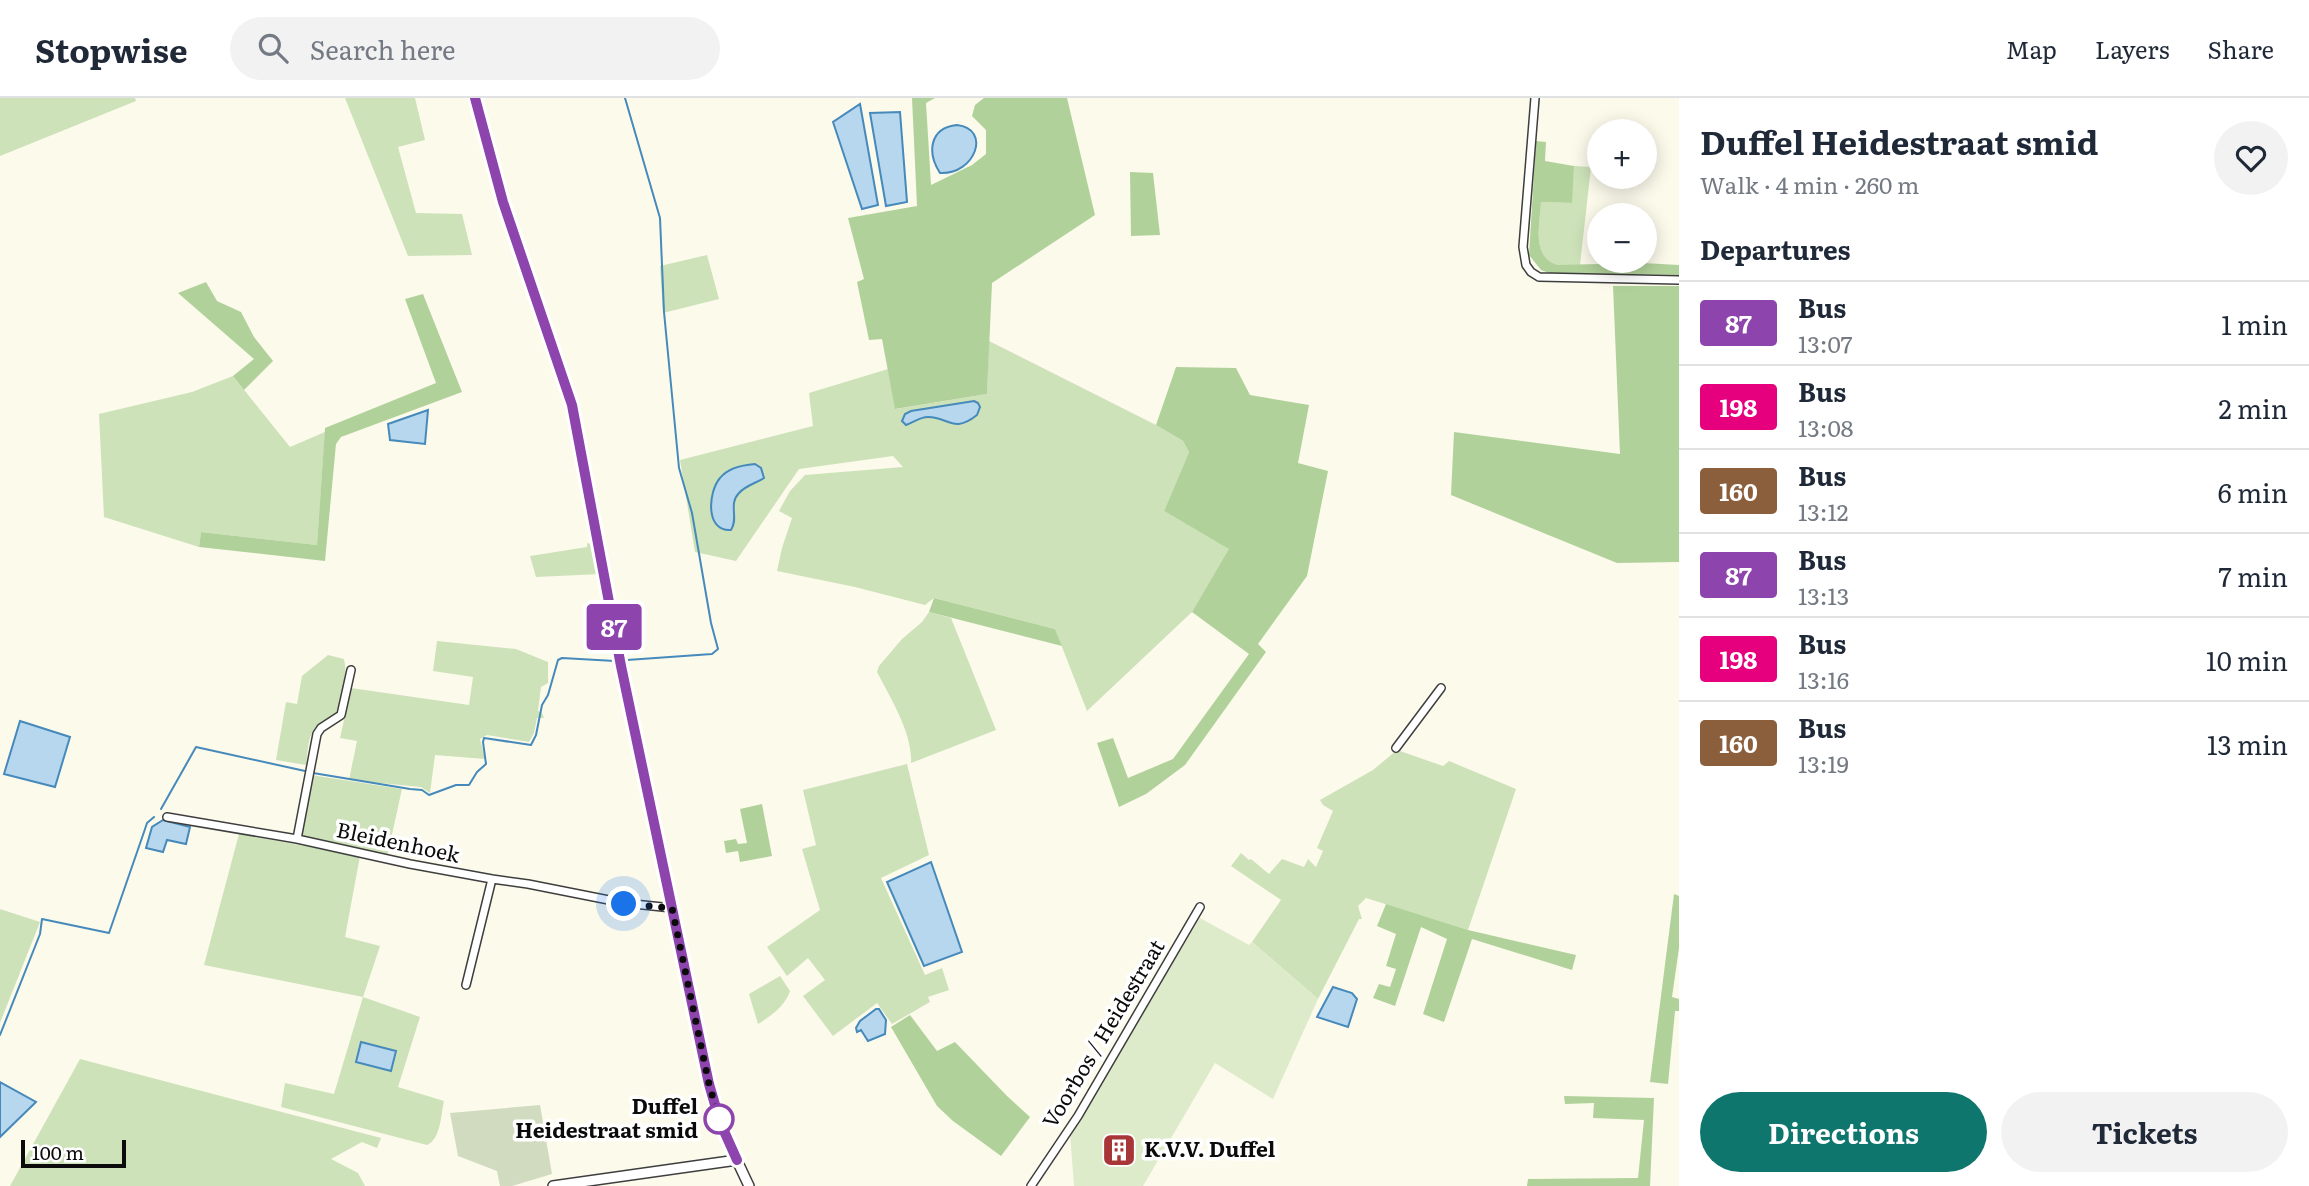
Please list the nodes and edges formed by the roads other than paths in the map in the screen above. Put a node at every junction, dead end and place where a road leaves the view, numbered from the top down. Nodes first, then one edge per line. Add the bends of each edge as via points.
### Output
1 (475, 98) edge
2 (1535, 98) edge
3 (1679, 280) edge
4 (351, 670) dead end
5 (1441, 688) dead end
6 (1396, 748) dead end
7 (167, 817) dead end
8 (297, 839) junction
9 (492, 879) junction
10 (1200, 907) dead end
11 (672, 908) junction
12 (466, 985) dead end
13 (737, 1160) junction
14 (569, 1184) edge
15 (553, 1186) edge
16 (749, 1186) edge
17 (1031, 1186) edge

1 - 11 street via 503,202 572,405
2 - 3 street via 1523,256 1531,272 1562,279
4 - 8 street via 341,715 317,734
5 - 6 street
7 - 8 street, Bleidenhoek
8 - 9 street, Bleidenhoek
9 - 11 street, Bleidenhoek via 624,904
9 - 12 street
10 - 17 street, Voorbos / Heidestraat via 1078,1116
11 - 13 street via 713,1100
13 - 14 street
13 - 16 street
14 - 15 street

